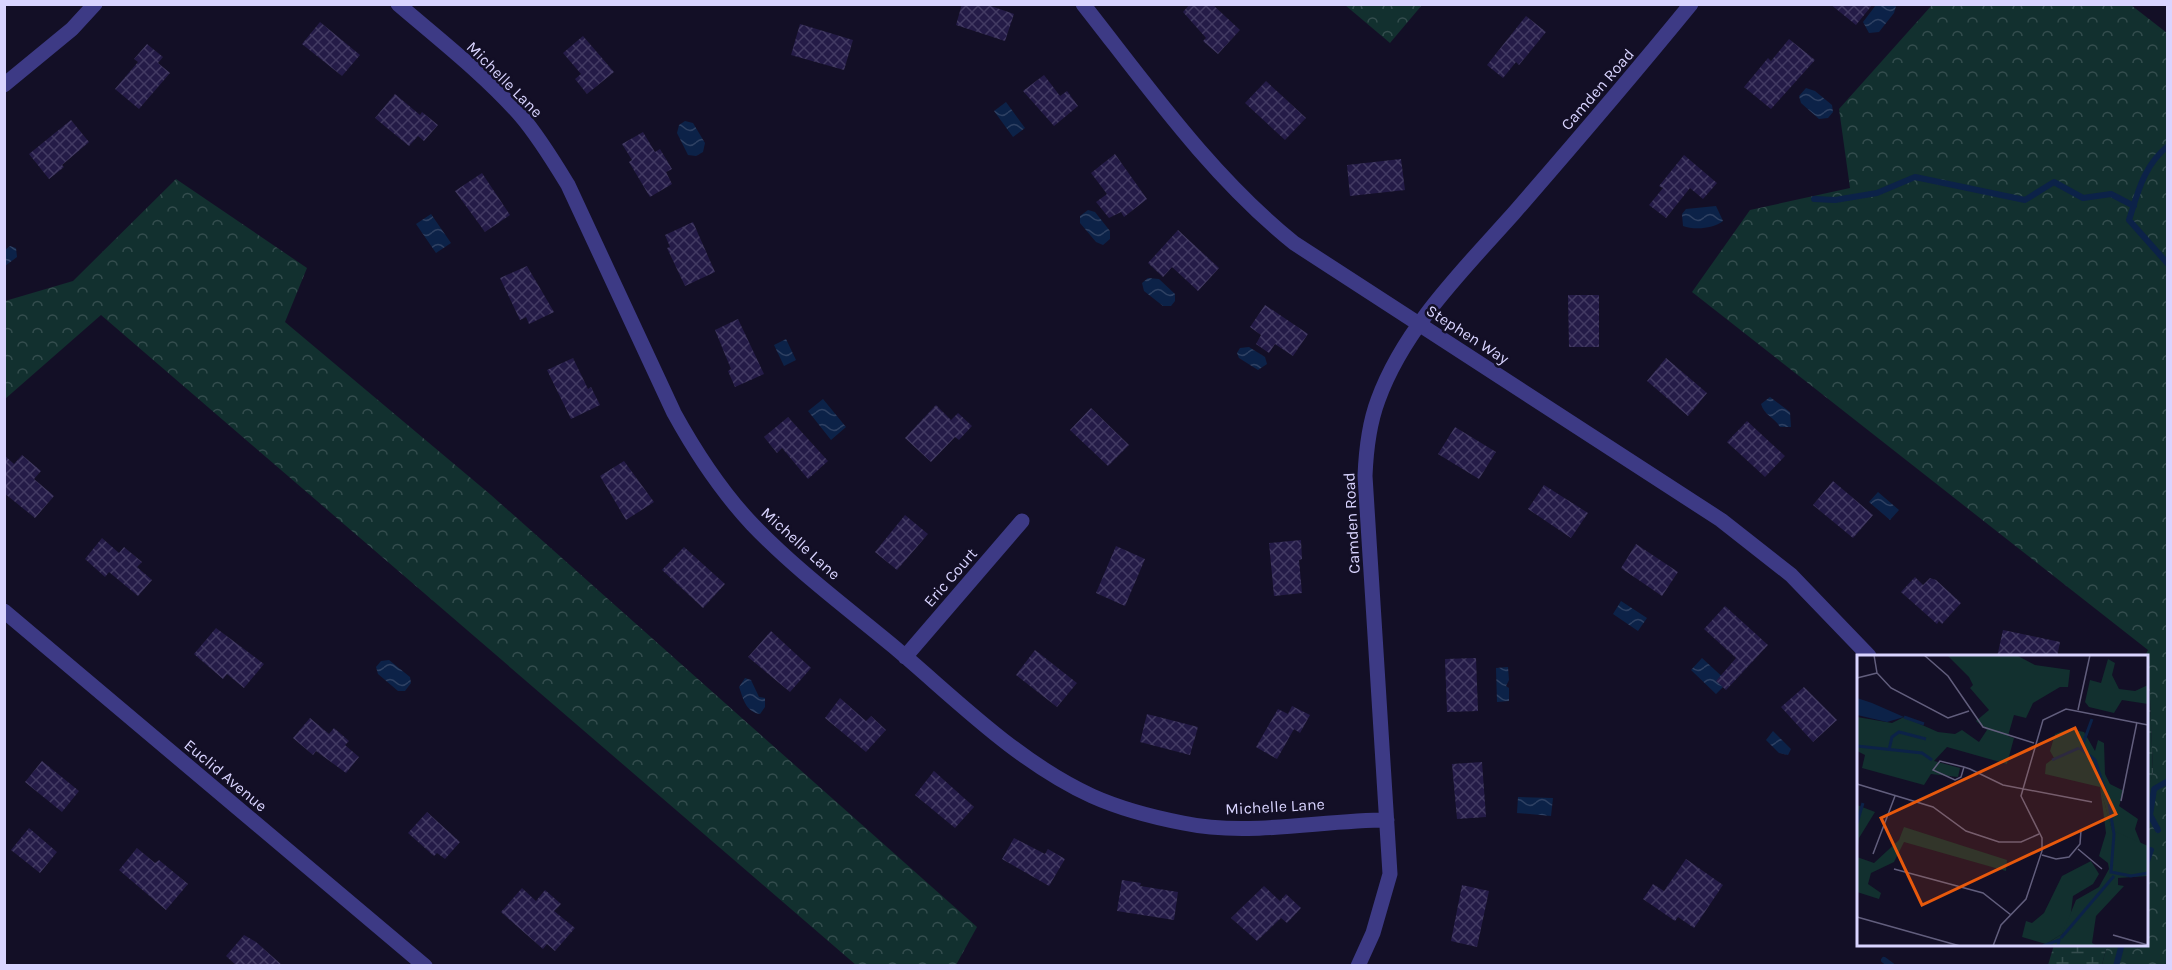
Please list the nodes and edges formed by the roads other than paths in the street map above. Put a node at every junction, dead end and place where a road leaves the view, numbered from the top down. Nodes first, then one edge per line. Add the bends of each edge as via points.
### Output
1 (95, 4) edge
2 (398, 4) edge
3 (1083, 4) edge
4 (1691, 4) edge
5 (4, 85) edge
6 (1420, 326) junction
7 (1022, 520) dead end
8 (4, 611) edge
9 (1867, 655) edge
10 (905, 657) junction
11 (1387, 820) junction
12 (425, 966) edge
13 (1358, 966) edge

1 - 5 street via 72,29
2 - 10 street, Michelle Lane via 481,75 522,117 549,153 568,185 674,413 719,485 790,561
3 - 6 street, Stephen Way via 1211,166 1261,217
4 - 6 street, Camden Road via 1443,294
6 - 9 street, Stephen Way via 1721,520 1791,576
6 - 11 street, Camden Road via 1378,400 1365,476
7 - 10 street, Eric Court
8 - 12 street, Euclid Avenue
10 - 11 street, Michelle Lane via 1022,755 1092,796 1136,812 1186,824 1237,829
11 - 13 street, Camden Road via 1390,874 1373,933

